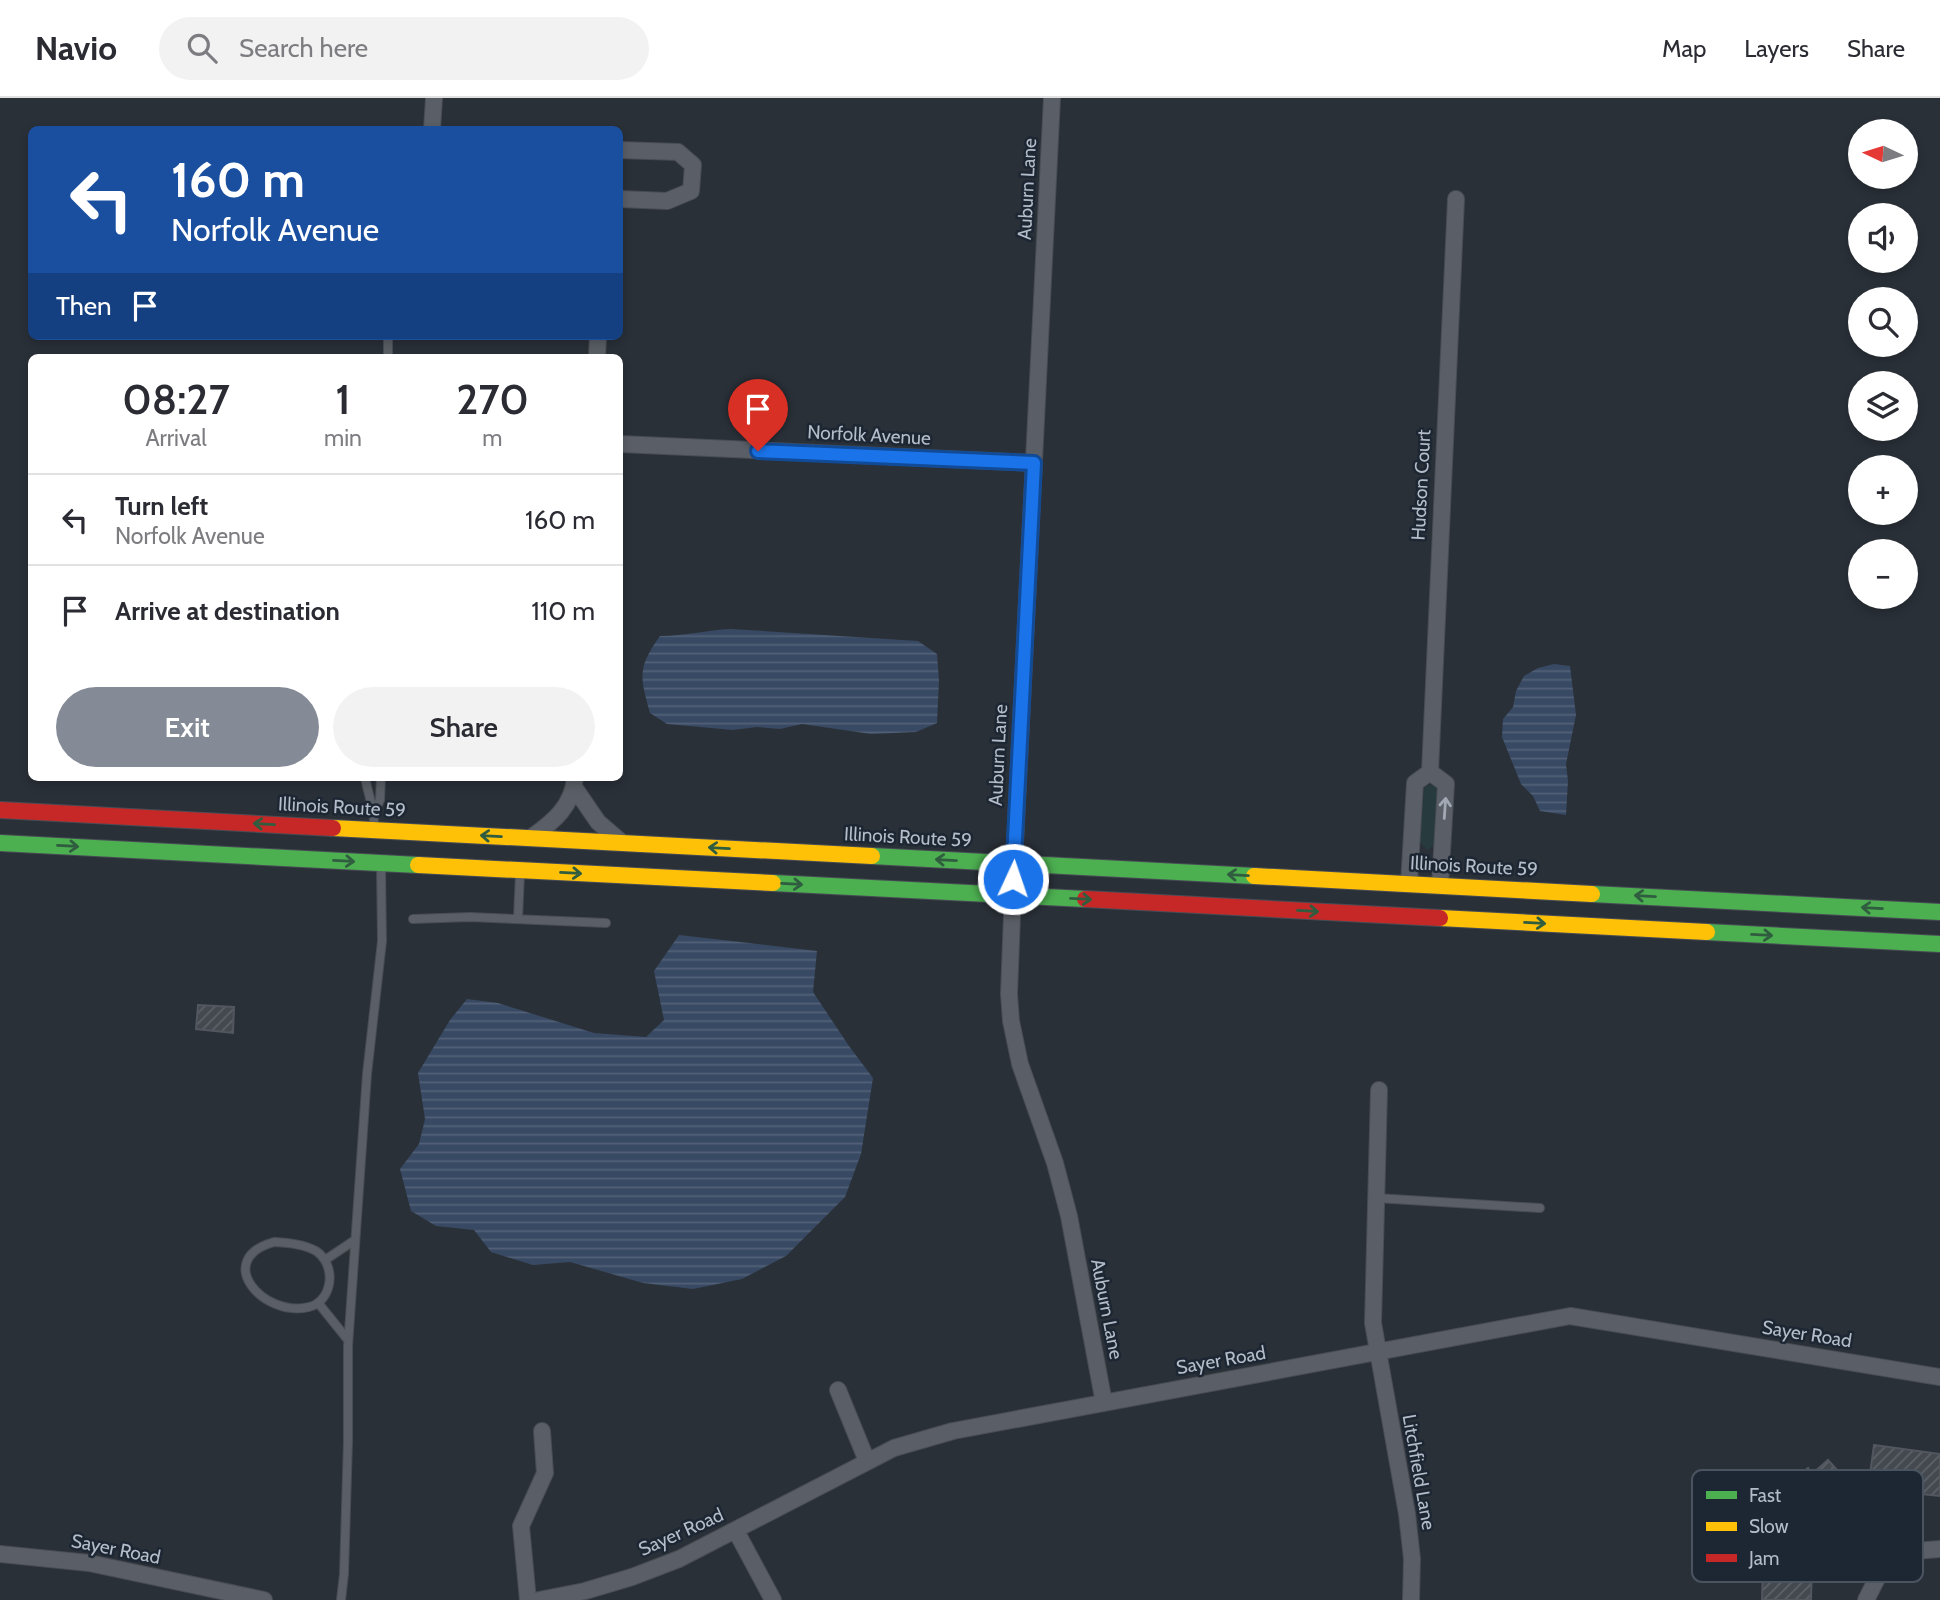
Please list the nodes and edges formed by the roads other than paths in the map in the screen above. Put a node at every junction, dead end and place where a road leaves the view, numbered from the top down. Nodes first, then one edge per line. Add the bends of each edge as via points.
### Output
1 (435, 98) edge
2 (1052, 98) edge
3 (432, 126) edge
4 (623, 150) edge
5 (623, 199) edge
6 (1456, 200) dead end
7 (623, 444) edge
8 (1034, 463) junction
9 (1430, 772) junction
10 (366, 781) edge
11 (381, 781) edge
12 (575, 782) edge
13 (0, 810) edge
14 (375, 811) junction
15 (374, 830) junction
16 (531, 838) junction
17 (0, 843) edge
18 (622, 843) junction
19 (381, 863) junction
20 (1014, 863) junction
21 (521, 870) junction
22 (1409, 884) junction
23 (1440, 885) junction
24 (1013, 896) junction
25 (1940, 912) edge
26 (518, 918) junction
27 (414, 919) dead end
28 (606, 923) dead end
29 (1940, 944) edge
30 (1379, 1090) dead end
31 (1376, 1198) junction
32 (1540, 1208) dead end
33 (355, 1240) junction
34 (325, 1260) junction
35 (319, 1304) junction
36 (348, 1340) junction
37 (1377, 1353) junction
38 (1940, 1377) edge
39 (838, 1390) dead end
40 (1104, 1403) junction
41 (542, 1431) dead end
42 (867, 1461) junction
43 (736, 1531) junction
44 (0, 1554) edge
45 (1875, 1582) edge
46 (264, 1600) edge
47 (341, 1600) edge
48 (528, 1600) edge
49 (539, 1600) edge
50 (773, 1600) edge
51 (1411, 1600) edge
52 (1866, 1600) edge

1 - 3 street
2 - 8 street, Auburn Lane
4 - 5 street via 678,152 693,165 691,191 667,201
6 - 9 street, Hudson Court
7 - 8 street, Norfolk Avenue
8 - 20 street, Auburn Lane
9 - 22 street, Hudson Court via 1415,783
23 -> 9 street via 1446,785
10 - 14 lane
11 - 14 lane
12 - 16 street via 559,817
12 - 18 street via 598,822
15 -> 13 main road, Illinois Route 59
14 - 15 lane
16 -> 15 main road, Illinois Route 59
16 - 18 main road, Illinois Route 59
17 -> 19 main road
20 -> 18 main road, Illinois Route 59
19 - 21 main road
19 - 33 lane via 382,942
22 -> 20 main road, Illinois Route 59
20 - 24 street, Auburn Lane
21 -> 24 main road
21 - 26 lane
22 - 23 main road, Illinois Route 59
25 -> 23 main road, Illinois Route 59
24 -> 29 main road
24 - 40 street, Auburn Lane via 1009,994 1014,1037 1069,1216
26 - 27 lane
26 - 28 lane
30 - 31 street, Litchfield Lane
31 - 32 lane
31 - 37 street, Litchfield Lane via 1373,1324
33 - 34 lane
33 - 36 lane
34 - 35 lane via 330,1287
34 - 35 lane via 305,1247 274,1242 251,1255 246,1266 248,1282 271,1302 302,1308
35 - 36 lane
36 - 47 lane
37 - 38 street, Sayer Road via 1570,1316
37 - 40 street, Sayer Road
37 - 51 street, Litchfield Lane via 1407,1514
39 - 42 street
40 - 42 street, Sayer Road via 953,1431
41 - 48 street via 545,1473 521,1526
42 - 43 street, Sayer Road
43 - 49 street, Sayer Road via 632,1577
43 - 50 street
44 - 46 street, Sayer Road via 89,1563
45 - 52 street

